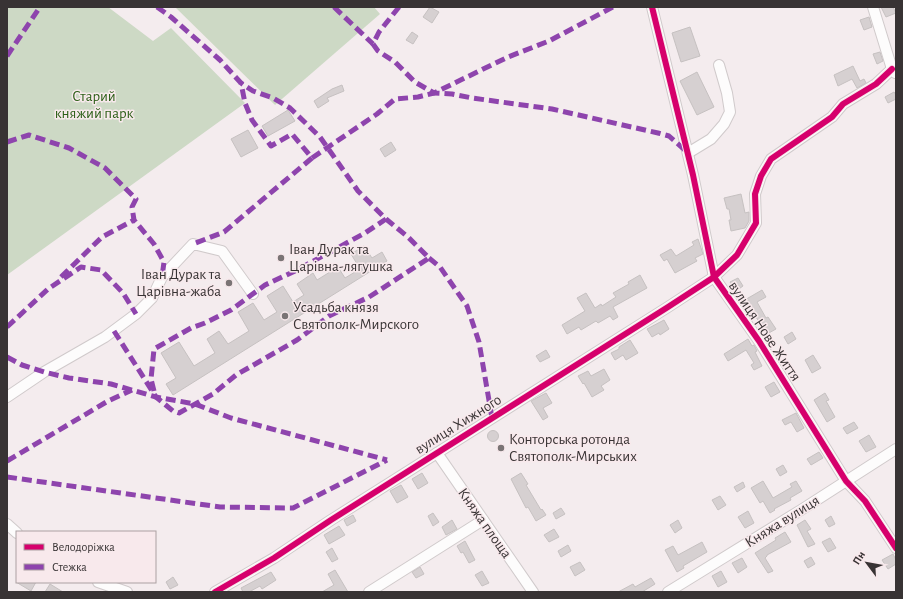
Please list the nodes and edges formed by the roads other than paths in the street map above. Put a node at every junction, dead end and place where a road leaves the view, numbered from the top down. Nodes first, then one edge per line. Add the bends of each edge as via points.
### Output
1 (652, 7) edge
2 (873, 7) edge
3 (719, 65) dead end
4 (894, 72) edge
5 (688, 153) junction
6 (714, 278) junction
7 (253, 294) dead end
8 (7, 397) edge
9 (896, 449) edge
10 (437, 453) junction
11 (846, 481) junction
12 (483, 520) junction
13 (7, 524) edge
14 (16, 532) edge
15 (896, 548) edge
16 (101, 583) edge
17 (127, 592) edge
18 (215, 592) edge
19 (369, 592) edge
20 (533, 592) edge
21 (668, 592) edge

1 - 5 street, вулиця Нове Життя
2 - 4 street
3 - 5 street via 730,112 711,139
4 - 6 street, вулиця Хижного via 843,104 832,117 772,159 761,176 755,194 756,223 737,255
5 - 6 street, вулиця Нове Життя
6 - 10 street, вулиця Хижного
6 - 11 street, вулиця Нове Життя via 758,341
7 - 8 street via 222,251 193,244 162,277 152,298 136,314 105,337 44,372
9 - 11 street, Княжа вулиця
10 - 12 street, Княжа площа
10 - 18 street, вулиця Хижного via 274,558
11 - 15 street, вулиця Нове Життя via 865,501
11 - 21 street, Княжа вулиця
12 - 19 street
12 - 20 street, Княжа площа
13 - 14 street
16 - 17 street

